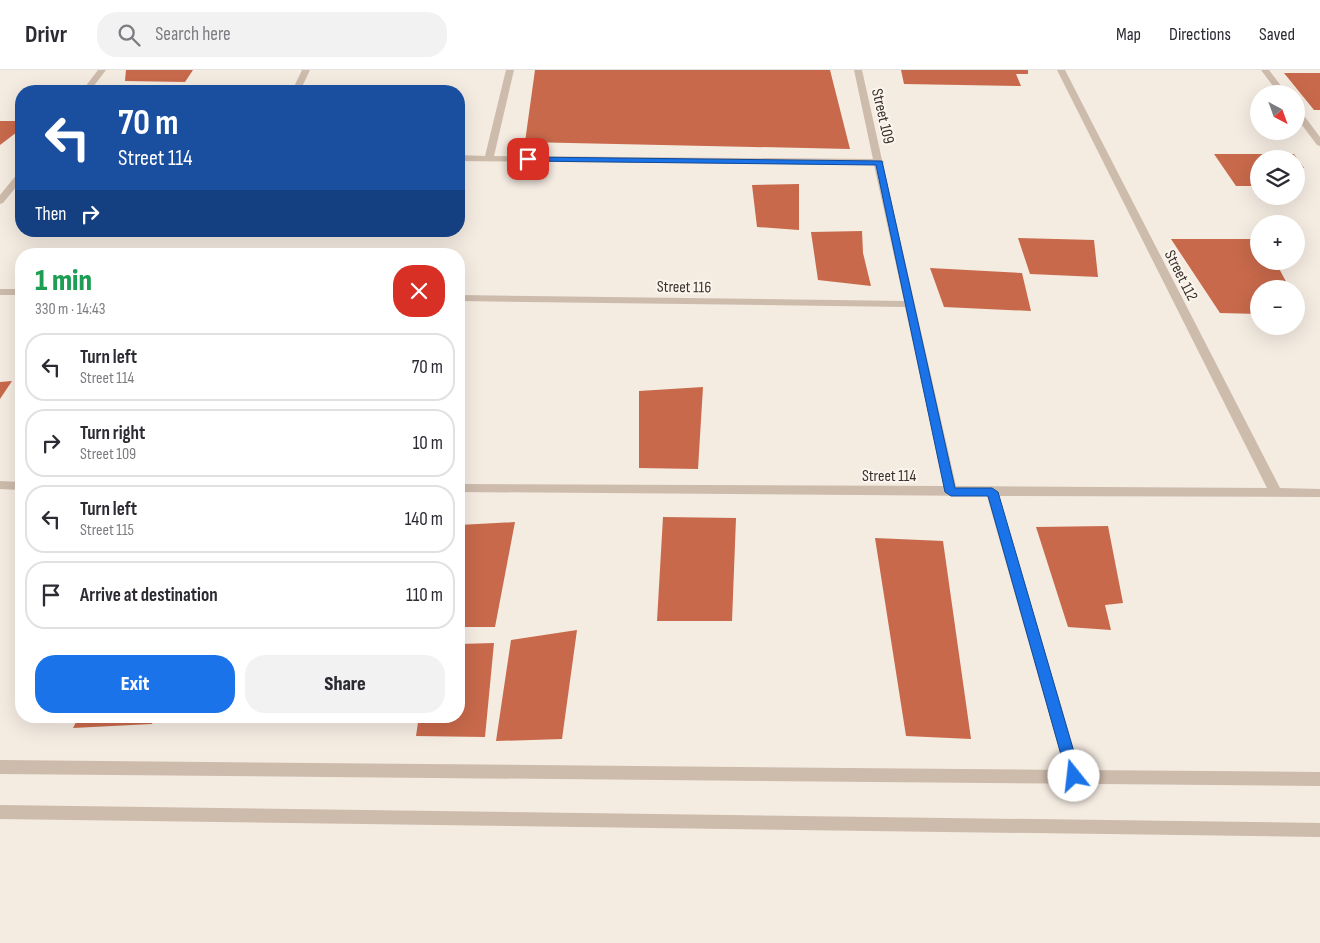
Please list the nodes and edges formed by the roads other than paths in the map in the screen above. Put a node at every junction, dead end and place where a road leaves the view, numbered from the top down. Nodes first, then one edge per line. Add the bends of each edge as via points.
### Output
1 (102, 70) edge
2 (306, 70) edge
3 (510, 70) edge
4 (858, 70) edge
5 (1061, 70) edge
6 (1265, 70) edge
7 (91, 85) edge
8 (299, 85) edge
9 (1276, 85) edge
10 (1305, 122) edge
11 (1320, 122) edge
12 (1305, 123) edge
13 (1320, 143) edge
14 (465, 158) edge
15 (489, 159) junction
16 (880, 162) junction
17 (15, 183) edge
18 (0, 202) edge
19 (0, 292) edge
20 (15, 292) edge
21 (465, 298) edge
22 (910, 304) junction
23 (0, 485) edge
24 (15, 486) edge
25 (465, 488) edge
26 (951, 492) junction
27 (992, 492) junction
28 (1276, 493) junction
29 (1320, 493) edge
30 (0, 767) edge
31 (1074, 776) junction
32 (1320, 778) edge
33 (0, 812) edge
34 (1320, 830) edge

1 - 7 street
2 - 8 street
3 - 15 street
4 - 16 street, Street 109
5 - 28 street, Street 112
6 - 9 street
10 - 11 street
12 - 13 street
14 - 15 street
15 - 16 street
16 - 22 street, Street 109
17 - 18 street
19 - 20 street
21 - 22 street, Street 116
22 - 26 street, Street 109
23 - 24 street
25 - 26 street, Street 114
26 - 27 street, Street 114
27 - 28 street, Street 114
27 - 31 street
28 - 29 street, Street 114
30 - 31 street
31 - 32 street
33 - 34 street

